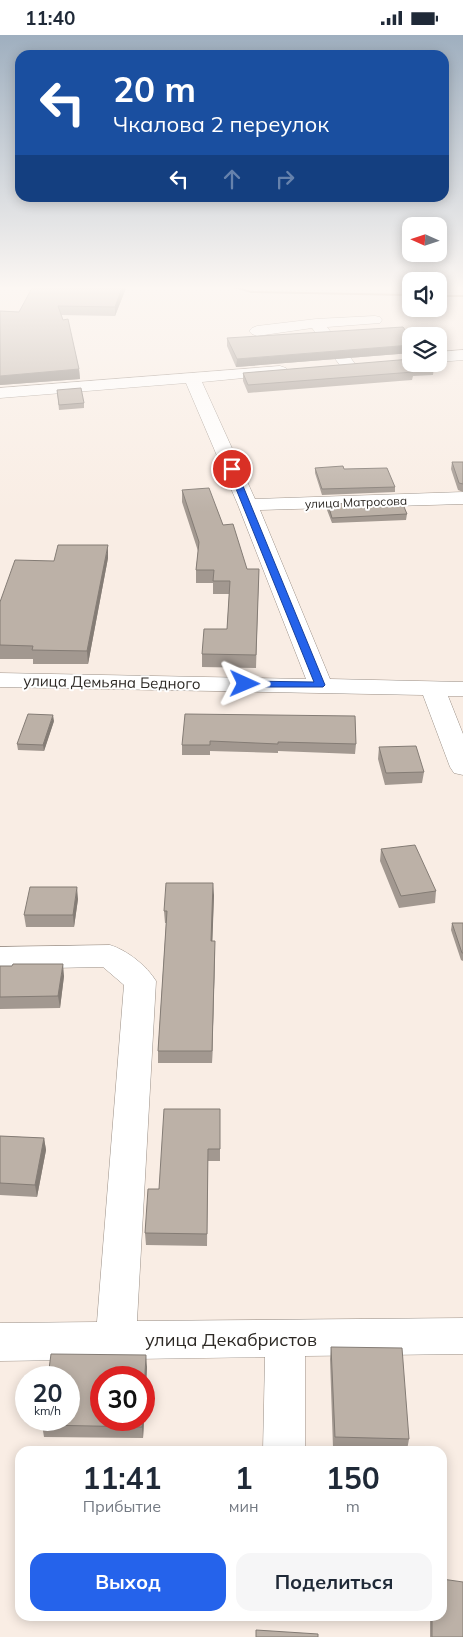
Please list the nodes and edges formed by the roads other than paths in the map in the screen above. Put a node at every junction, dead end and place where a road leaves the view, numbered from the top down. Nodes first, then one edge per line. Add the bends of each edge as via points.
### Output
1 (366, 363) edge
2 (348, 365) joint
3 (328, 367) edge
4 (299, 369) edge
5 (192, 379) junction
6 (0, 393) edge
7 (463, 498) edge
8 (248, 505) junction
9 (0, 680) edge
10 (320, 685) junction
11 (433, 689) junction
12 (463, 689) edge
13 (463, 767) edge
14 (0, 958) edge
15 (463, 1336) edge
16 (116, 1339) junction
17 (285, 1339) junction
18 (0, 1342) edge
19 (284, 1446) edge

1 - 2 street
2 - 3 street
4 - 5 street
5 - 6 street
5 - 8 street
7 - 8 street, улица Матросова
8 - 10 street
9 - 10 street, улица Демьяна Бедного
10 - 11 street, улица Демьяна Бедного
11 - 12 street, улица Демьяна Бедного
11 - 13 street
14 - 16 street via 110,956 140,981
15 - 17 street, улица Декабристов
16 - 17 street, улица Декабристов
16 - 18 street, улица Декабристов
17 - 19 street

